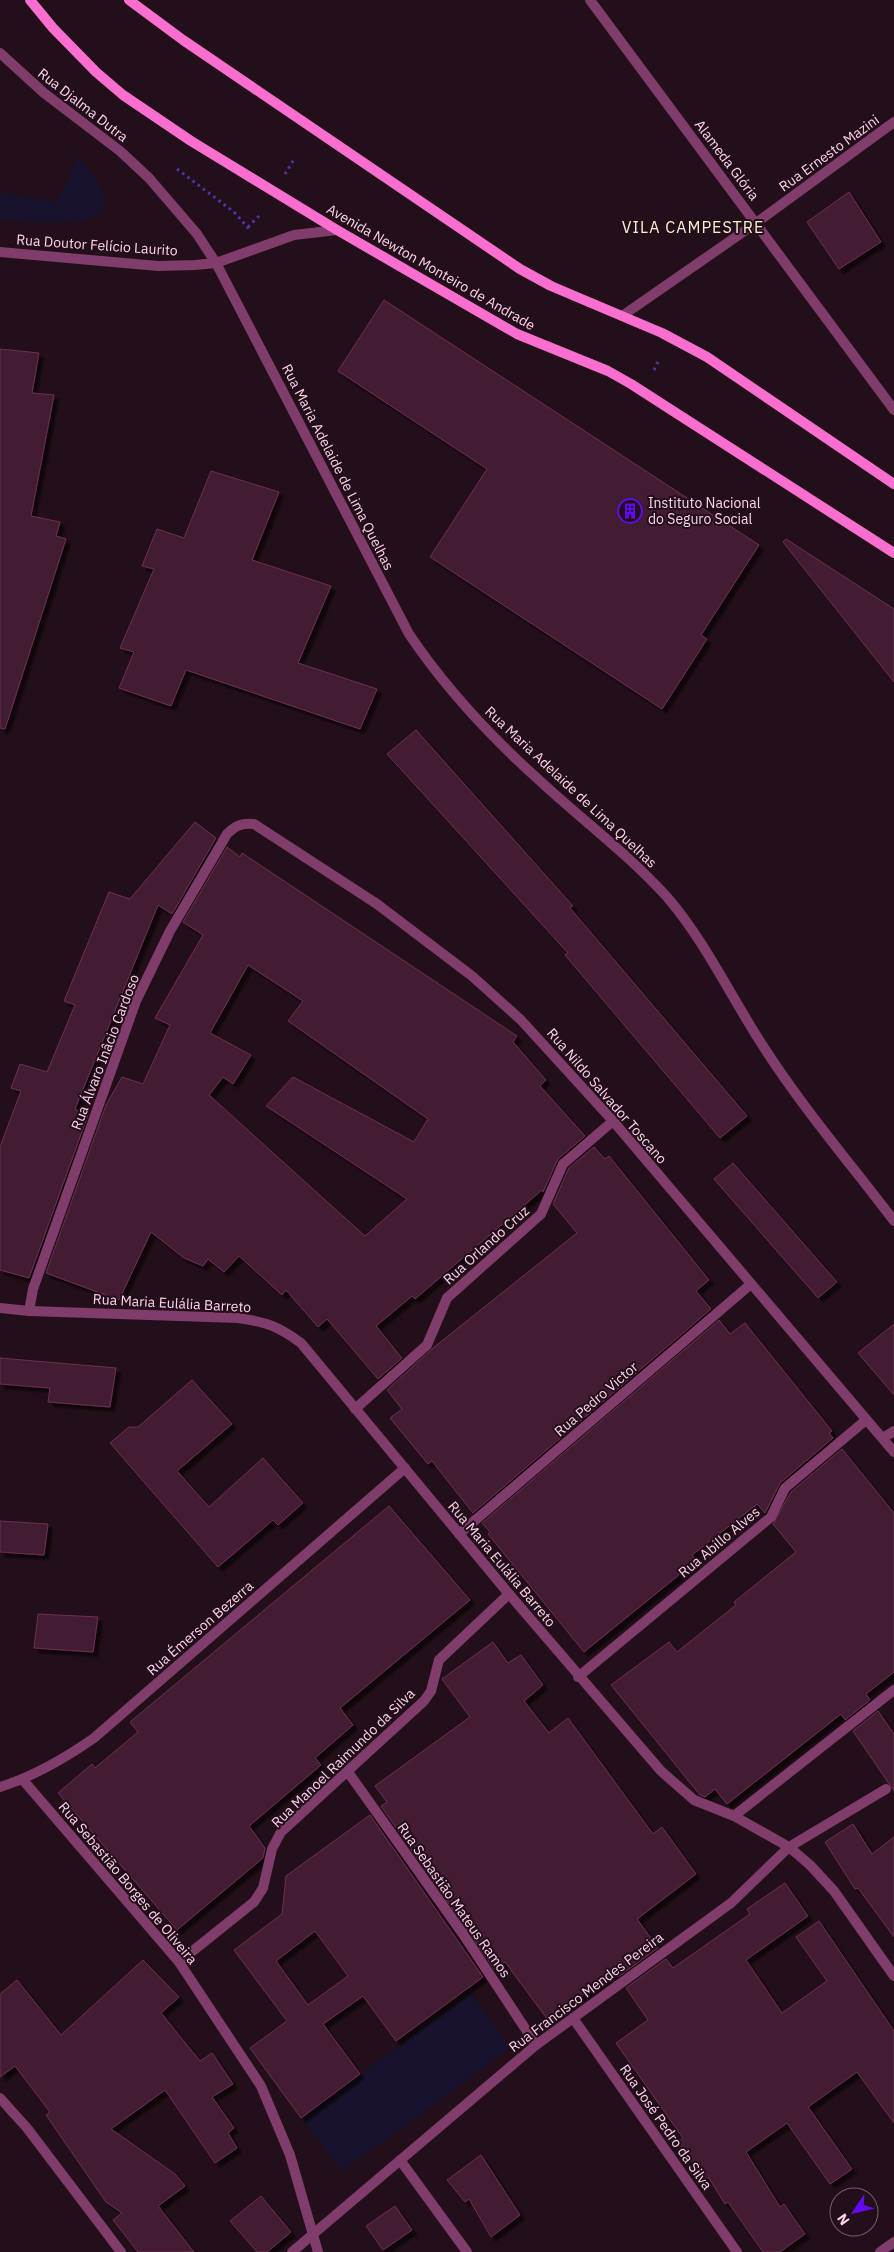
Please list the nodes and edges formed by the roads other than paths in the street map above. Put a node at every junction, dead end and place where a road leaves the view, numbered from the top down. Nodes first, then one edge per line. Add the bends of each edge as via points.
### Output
1 (30, 0) edge
2 (128, 0) edge
3 (590, 0) edge
4 (0, 53) edge
5 (894, 122) edge
6 (149, 178) joint
7 (756, 223) junction
8 (337, 230) junction
9 (0, 252) edge
10 (216, 263) junction
11 (622, 316) junction
12 (894, 410) edge
13 (894, 484) edge
14 (894, 554) edge
15 (244, 823) joint
16 (613, 1121) junction
17 (894, 1221) edge
18 (751, 1284) junction
19 (0, 1308) edge
20 (29, 1311) junction
21 (355, 1409) junction
22 (866, 1420) junction
23 (894, 1431) edge
24 (882, 1438) junction
25 (894, 1452) edge
26 (404, 1468) junction
27 (459, 1534) junction
28 (509, 1594) junction
29 (578, 1677) junction
30 (894, 1690) edge
31 (348, 1772) junction
32 (23, 1780) junction
33 (0, 1787) edge
34 (886, 1789) dead end
35 (734, 1816) junction
36 (789, 1847) junction
37 (179, 1962) junction
38 (894, 1976) edge
39 (573, 2018) junction
40 (536, 2045) junction
41 (0, 2098) edge
42 (400, 2160) junction
43 (314, 2234) junction
44 (894, 2242) edge
45 (120, 2252) edge
46 (292, 2252) edge
47 (318, 2252) edge
48 (467, 2252) edge
49 (736, 2252) edge
50 (880, 2252) edge

1 - 8 main road, Avenida Newton Monteiro de Andrade via 74,50 123,95 191,141
2 - 11 main road via 176,36 520,269
3 - 7 street, Alameda Glória
4 - 6 street, Rua Djalma Dutra
5 - 7 street, Rua Ernesto Mazini
6 - 10 street, Rua Maria Adelaide de Lima Quelhas via 197,234
7 - 11 street, Rua Ernesto Mazini
7 - 12 street, Alameda Glória
8 - 10 street, Rua Doutor Felício Laurito via 294,235
8 - 14 main road, Avenida Newton Monteiro de Andrade via 517,334 616,375
9 - 10 street, Rua Doutor Felício Laurito via 158,266
10 - 17 street, Rua Maria Adelaide de Lima Quelhas via 409,634 435,673 537,779 615,846 667,898 692,930 786,1082
11 - 13 main road via 707,357
15 - 16 street, Rua Nildo Salvador Toscano via 254,824 377,904 472,976 522,1020
15 - 20 street, Rua Álvaro Inâcio Cardoso via 227,834 170,931 136,1001 33,1290
16 - 18 street, Rua Nildo Salvador Toscano
16 - 21 street, Rua Orlando Cruz via 563,1164 541,1214 447,1298 427,1346
18 - 22 street, Rua Nildo Salvador Toscano
18 - 27 street, Rua Pedro Victor
19 - 20 street, Rua Maria Eulália Barreto
20 - 21 street, Rua Maria Eulália Barreto via 260,1321 282,1329 301,1343
21 - 26 street, Rua Maria Eulália Barreto
22 - 24 street, Rua Nildo Salvador Toscano
22 - 29 street, Rua Abillo Alves via 785,1488 771,1517
23 - 24 street
24 - 25 street, Rua Nildo Salvador Toscano
26 - 27 street, Rua Maria Eulália Barreto
26 - 32 street, Rua Émerson Bezerra via 94,1738 61,1761
27 - 28 street, Rua Maria Eulália Barreto
28 - 29 street, Rua Maria Eulália Barreto
28 - 31 street, Rua Manoel Raimundo da Silva via 439,1660 424,1701
29 - 35 street, Rua Maria Eulália Barreto via 661,1771 694,1800
30 - 35 street
31 - 37 street, Rua Manoel Raimundo da Silva via 281,1832 272,1849 264,1888 254,1902
31 - 40 street, Rua Sebastião Mateus Ramos via 463,1934
32 - 33 street, Rua Émerson Bezerra
32 - 37 street, Rua Sebastião Borges de Oliveira
34 - 36 street, Rua Francisco Mendes Pereira
35 - 36 street, Rua Maria Eulália Barreto
36 - 38 street, Rua Maria Eulália Barreto via 834,1891
36 - 39 street, Rua Francisco Mendes Pereira via 732,1903
37 - 43 street, Rua Sebastião Borges de Oliveira via 261,2086 290,2154
39 - 40 street, Rua Francisco Mendes Pereira
39 - 49 street, Rua José Pedro da Silva
40 - 42 street, Rua Francisco Mendes Pereira
41 - 45 street via 28,2128
42 - 43 street, Rua Francisco Mendes Pereira
42 - 48 street
43 - 46 street, Rua Francisco Mendes Pereira
43 - 47 street, Rua Sebastião Borges de Oliveira
44 - 50 street

